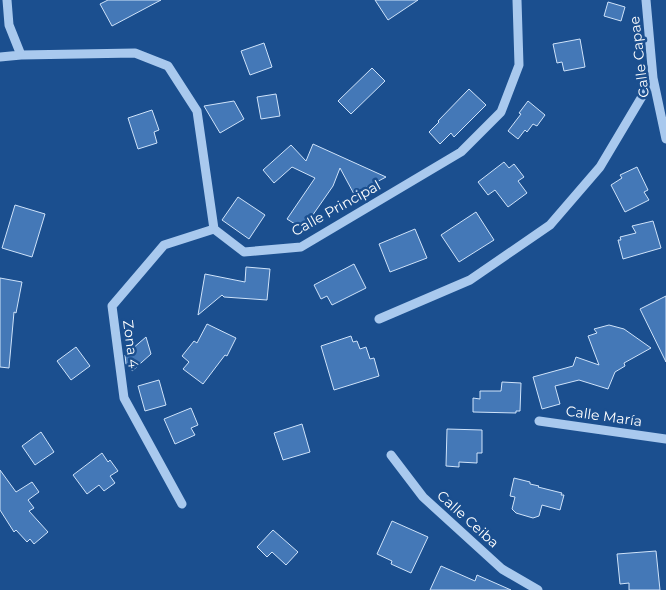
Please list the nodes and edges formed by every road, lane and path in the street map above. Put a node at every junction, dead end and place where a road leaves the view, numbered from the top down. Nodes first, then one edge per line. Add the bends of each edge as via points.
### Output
1 (8, 0) edge
2 (517, 0) edge
3 (646, 0) edge
4 (21, 55) junction
5 (0, 57) edge
6 (653, 78) junction
7 (666, 140) edge
8 (214, 229) junction
9 (379, 319) dead end
10 (539, 421) dead end
11 (666, 439) edge
12 (391, 455) dead end
13 (182, 504) dead end
14 (538, 590) edge

1 - 4 street via 9,25
2 - 8 street, Calle Principal via 519,65 500,112 461,152 301,247 244,252
3 - 6 street, Calle Capae
4 - 5 street
4 - 8 street via 135,53 168,66 196,111
6 - 7 street, Calle Capae
6 - 9 street via 600,167 550,225 470,280
8 - 13 street, Zona 4 via 164,244 112,306 124,398
10 - 11 street, Calle María
12 - 14 street, Calle Ceiba via 422,496 502,569

